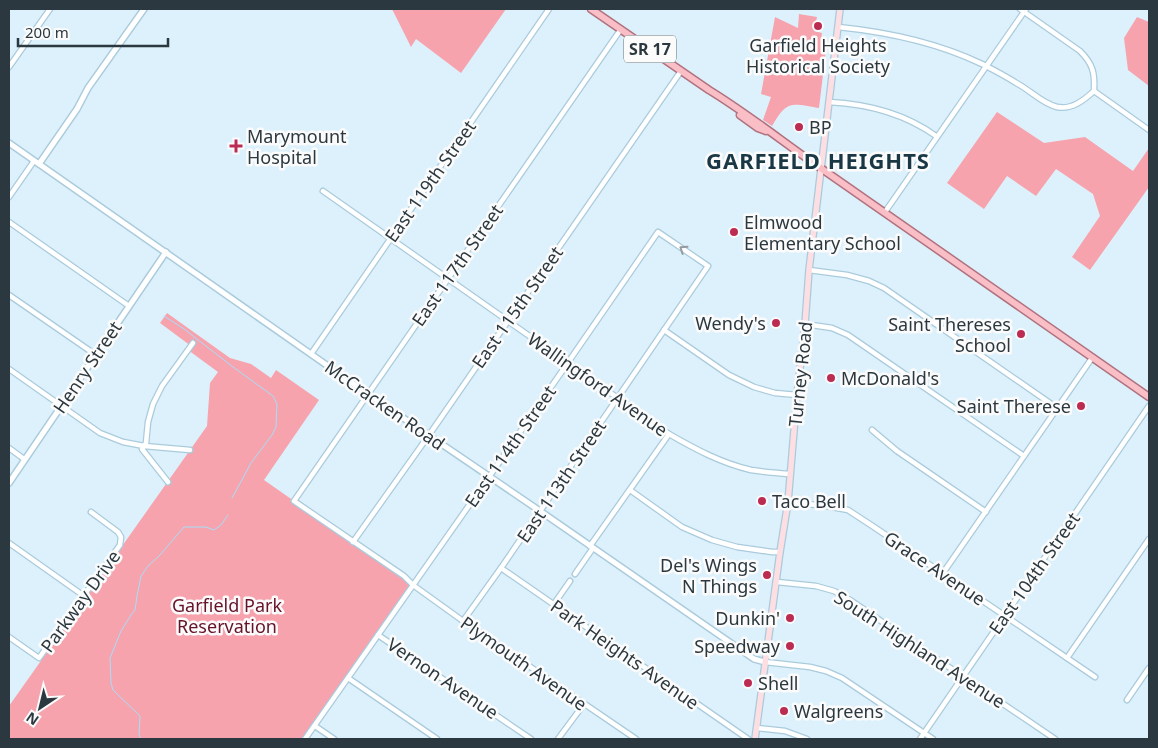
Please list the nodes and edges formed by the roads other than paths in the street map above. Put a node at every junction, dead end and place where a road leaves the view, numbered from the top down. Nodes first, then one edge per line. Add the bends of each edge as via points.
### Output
1 (50, 9) edge
2 (144, 9) edge
3 (549, 9) edge
4 (591, 9) edge
5 (840, 9) edge
6 (1023, 10) edge
7 (838, 27) junction
8 (621, 29) junction
9 (986, 66) junction
10 (9, 67) edge
11 (681, 71) junction
12 (1094, 91) junction
13 (829, 102) junction
14 (1149, 130) edge
15 (936, 136) junction
16 (9, 143) edge
17 (36, 162) junction
18 (821, 168) junction
19 (323, 191) dead end
20 (9, 197) edge
21 (884, 212) junction
22 (9, 222) edge
23 (658, 232) joint
24 (391, 238) junction
25 (166, 252) junction
26 (809, 270) junction
27 (448, 278) junction
28 (9, 295) edge
29 (129, 306) junction
30 (507, 321) junction
31 (805, 324) junction
32 (664, 330) junction
33 (193, 344) dead end
34 (311, 354) junction
35 (96, 355) junction
36 (1092, 358) junction
37 (568, 363) junction
38 (9, 369) edge
39 (368, 394) junction
40 (797, 395) junction
41 (1149, 397) edge
42 (618, 398) junction
43 (61, 405) junction
44 (1149, 406) edge
45 (1057, 408) junction
46 (872, 430) dead end
47 (669, 434) junction
48 (429, 435) junction
49 (144, 446) junction
50 (9, 448) edge
51 (190, 450) dead end
52 (1024, 456) junction
53 (24, 459) junction
54 (790, 474) junction
55 (489, 476) junction
56 (168, 482) dead end
57 (9, 483) edge
58 (630, 490) junction
59 (294, 501) joint
60 (788, 502) junction
61 (540, 511) junction
62 (91, 512) dead end
63 (986, 512) junction
64 (1149, 539) edge
65 (353, 542) junction
66 (9, 543) edge
67 (592, 547) junction
68 (780, 552) junction
69 (502, 568) junction
70 (943, 573) junction
71 (575, 574) dead end
72 (570, 581) dead end
73 (777, 582) junction
74 (413, 585) junction
75 (84, 596) junction
76 (554, 604) junction
77 (1005, 615) junction
78 (463, 620) junction
79 (378, 634) junction
80 (9, 636) edge
81 (1067, 658) junction
82 (765, 662) junction
83 (1149, 668) edge
84 (963, 676) junction
85 (1095, 677) dead end
86 (348, 678) junction
87 (1128, 700) dead end
88 (584, 704) junction
89 (315, 726) junction
90 (757, 728) junction
91 (924, 733) junction
92 (305, 739) edge
93 (334, 739) edge
94 (437, 739) edge
95 (531, 739) edge
96 (558, 739) edge
97 (636, 739) edge
98 (748, 739) edge
99 (755, 739) edge
100 (807, 739) edge
101 (920, 739) edge
102 (933, 739) edge
103 (1055, 739) edge

1 - 10 street
2 - 17 street via 88,88 77,109
3 - 24 street, East 119th Street
4 - 8 main road, SR 17
5 - 7 main road, Turney Road
6 - 9 street
6 - 12 street via 1088,59 1093,69
7 - 9 street via 912,38
7 - 13 main road, Turney Road
8 - 11 main road, SR 17
8 - 27 street, East 117th Street
9 - 12 street via 1058,107 1069,108
9 - 15 street
11 - 18 main road, SR 17
11 - 30 street, East 115th Street
12 - 14 street
13 - 15 street via 884,110
13 - 18 main road, Turney Road
15 - 21 street
16 - 17 street, McCracken Road
17 - 20 street
17 - 25 street, McCracken Road
18 - 21 main road, SR 17
18 - 26 main road, Turney Road
19 - 24 street, Wallingford Avenue
21 - 36 main road, SR 17
22 - 29 street
32 -> 23 street, East 113th Street via 708,266
23 - 37 street, East 114th Street
24 - 27 street, Wallingford Avenue
24 - 34 street, East 119th Street
25 - 29 street, Henry Street
25 - 34 street, McCracken Road
26 - 31 main road, Turney Road
26 - 45 street via 847,275 884,288
27 - 30 street, Wallingford Avenue
27 - 39 street, East 117th Street
28 - 35 street
29 - 35 street, Henry Street
30 - 37 street, Wallingford Avenue
30 - 48 street, East 115th Street
31 - 40 main road, Turney Road
31 - 52 street via 832,328 848,335
32 - 40 street via 728,375 754,387
32 - 42 street, East 113th Street
33 - 49 street via 153,404
34 - 39 street, McCracken Road
35 - 43 street, Henry Street
36 - 41 main road, SR 17
36 - 45 street
37 - 42 street, Wallingford Avenue
37 - 55 street, East 114th Street
38 - 43 street
39 - 48 street, McCracken Road
39 - 59 street, East 117th Street
40 - 54 main road, Turney Road
42 - 47 street, Wallingford Avenue
42 - 61 street, East 113th Street
43 - 49 street via 100,433
43 - 53 street, Henry Street
44 - 77 street, East 104th Street
45 - 52 street
46 - 63 street
47 - 54 street, Wallingford Avenue via 723,462 751,470
47 - 58 street
48 - 55 street, McCracken Road
48 - 65 street, East 115th Street
49 - 51 street
49 - 56 street via 142,449
50 - 53 street
52 - 63 street
53 - 57 street, Henry Street
54 - 60 main road, Turney Road
55 - 61 street, McCracken Road
55 - 74 street, East 114th Street
58 - 67 street
58 - 68 street via 682,527 712,540 737,547
59 - 65 street, Plymouth Avenue
60 - 68 main road, Turney Road
60 - 70 street, Grace Avenue via 848,510
61 - 67 street, McCracken Road
61 - 69 street, East 113th Street
62 - 75 street, Parkway Drive via 121,537 120,545
63 - 70 street
64 - 81 street
65 - 74 street, Plymouth Avenue
66 - 75 street
67 - 71 street
67 - 82 street, McCracken Road via 752,658
68 - 73 main road, Turney Road
69 - 76 street, Park Heights Avenue
69 - 78 street, East 113th Street
70 - 77 street, Grace Avenue
72 - 76 street
73 - 82 main road, Turney Road
73 - 84 street, South Highland Avenue via 834,591
74 - 78 street, Plymouth Avenue
74 - 79 street, East 114th Street
75 - 80 street, Parkway Drive via 39,658
76 - 98 street, Park Heights Avenue
77 - 81 street, Grace Avenue
77 - 84 street, East 104th Street
78 - 88 street, Plymouth Avenue
79 - 86 street, East 114th Street
79 - 95 street, Vernon Avenue
81 - 85 street, Grace Avenue
82 - 90 main road, Turney Road
82 - 91 street via 809,667 842,678
83 - 87 street
84 - 91 street, East 104th Street
84 - 103 street, South Highland Avenue
86 - 89 street, East 114th Street
86 - 94 street
88 - 96 street
88 - 97 street, Plymouth Avenue
89 - 92 street, East 114th Street
89 - 93 street
90 - 99 main road, Turney Road
90 - 100 street via 785,731
91 - 101 street, East 104th Street
91 - 102 street

